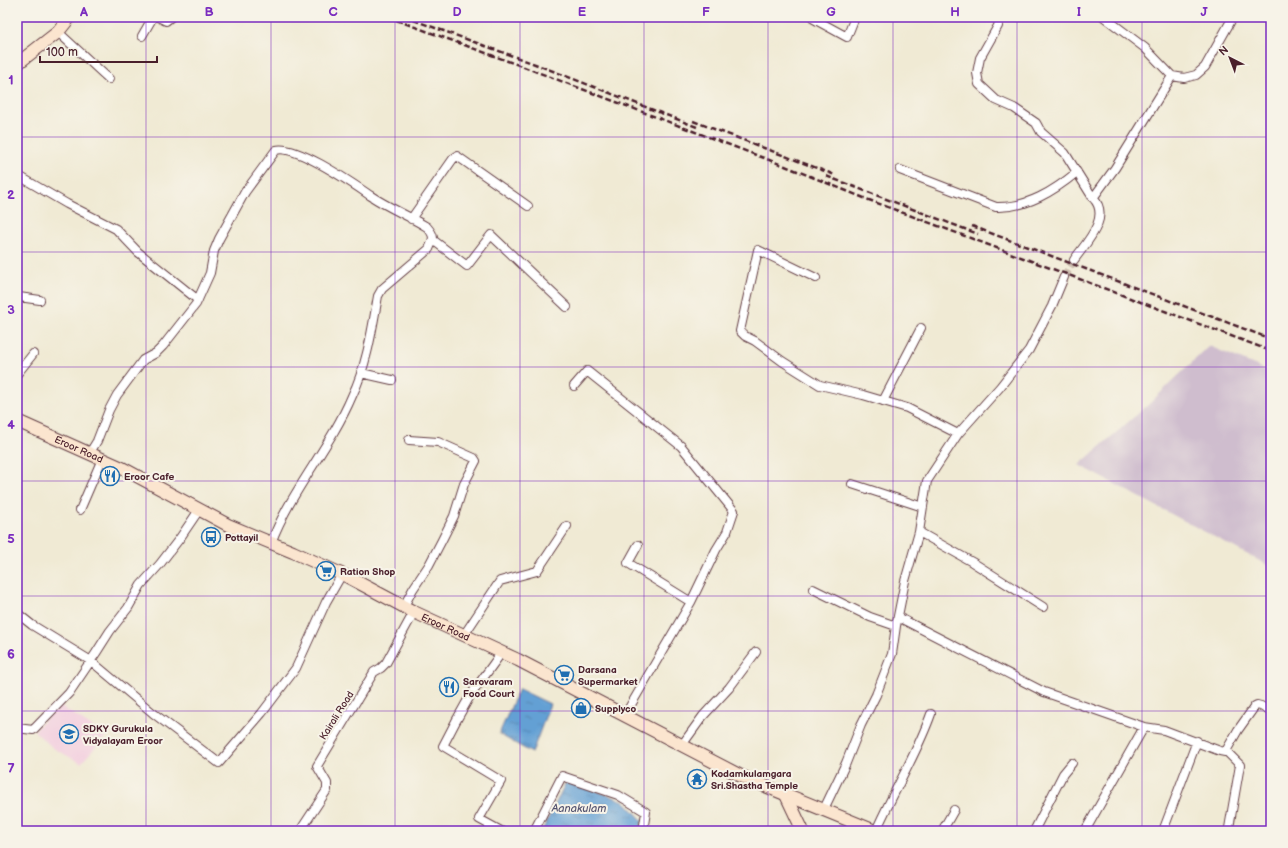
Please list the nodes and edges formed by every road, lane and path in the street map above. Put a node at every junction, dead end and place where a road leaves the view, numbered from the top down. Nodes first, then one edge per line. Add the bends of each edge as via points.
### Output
1 (70, 17) edge
2 (153, 17) edge
3 (158, 17) edge
4 (171, 17) edge
5 (855, 17) edge
6 (995, 17) edge
7 (1104, 17) edge
8 (1233, 17) edge
9 (814, 19) dead end
10 (58, 32) junction
11 (142, 36) dead end
12 (17, 64) edge
13 (1172, 76) junction
14 (109, 79) dead end
15 (900, 170) dead end
16 (1077, 172) junction
17 (18, 177) edge
18 (1093, 198) junction
19 (528, 206) dead end
20 (412, 219) junction
21 (433, 240) junction
22 (1074, 260) tunnel mouth
23 (1064, 277) tunnel mouth
24 (816, 278) dead end
25 (40, 300) dead end
26 (198, 300) junction
27 (17, 301) edge
28 (567, 307) dead end
29 (921, 328) dead end
30 (33, 354) dead end
31 (361, 373) junction
32 (17, 374) edge
33 (392, 380) dead end
34 (574, 386) dead end
35 (883, 401) junction
36 (17, 421) edge
37 (958, 434) junction
38 (409, 440) dead end
39 (89, 454) junction
40 (102, 459) junction
41 (852, 484) dead end
42 (923, 507) junction
43 (80, 510) dead end
44 (199, 510) junction
45 (567, 526) dead end
46 (919, 532) junction
47 (271, 543) junction
48 (638, 545) dead end
49 (342, 574) junction
50 (813, 589) dead end
51 (691, 602) junction
52 (1044, 607) dead end
53 (409, 609) junction
54 (17, 613) edge
55 (898, 617) junction
56 (896, 626) junction
57 (464, 635) junction
58 (502, 652) junction
59 (756, 652) dead end
60 (91, 661) junction
61 (1271, 712) edge
62 (931, 714) dead end
63 (625, 715) junction
64 (1144, 727) junction
65 (17, 728) edge
66 (1197, 742) junction
67 (682, 745) junction
68 (1226, 750) junction
69 (1072, 763) dead end
70 (786, 794) junction
71 (824, 809) junction
72 (954, 810) dead end
73 (300, 831) edge
74 (501, 831) edge
75 (534, 831) edge
76 (643, 831) edge
77 (803, 831) edge
78 (875, 831) edge
79 (942, 831) edge
80 (1034, 831) edge
81 (1085, 831) edge
82 (1163, 831) edge
83 (1232, 831) edge

1 - 10 main road
2 - 11 street
3 - 4 street via 166,21
5 - 9 street via 847,37
6 - 16 street via 999,21 998,26 980,58 978,84 996,100 1014,108 1036,123 1041,132 1065,153
7 - 13 street via 1144,48
8 - 13 street via 1205,67 1196,75 1184,78
10 - 12 main road
10 - 14 street
13 - 18 street via 1115,168
15 - 16 street via 996,207 1033,200
16 - 18 street
17 - 26 street via 116,229 138,252
18 - 22 street via 1100,210 1100,218
19 - 20 street via 457,156
20 - 21 street via 427,227 432,233
20 - 26 street via 305,156 290,150 276,150 245,192 218,239 210,273
21 - 28 street via 467,266 491,235
21 - 31 street via 429,249 382,289 378,296
23 - 37 street via 1029,350
24 - 35 street via 758,250 740,331 820,385
25 - 27 street via 19,297
26 - 39 street via 170,338 156,353 143,360 117,395
29 - 35 street
30 - 32 street
31 - 33 street
31 - 47 street via 352,397 294,495
34 - 51 street via 587,371 594,376 681,446 734,511 727,532
35 - 37 street via 907,408
36 - 39 main road, Eroor Road
37 - 42 street via 927,481
38 - 53 street via 442,443 476,461 464,484 454,516 429,565 409,596
39 - 40 main road, Eroor Road
40 - 43 street
40 - 44 main road, Eroor Road
41 - 42 street
42 - 46 street
44 - 47 main road, Eroor Road
44 - 60 street via 160,564 141,585
45 - 57 street via 537,571 500,581
46 - 52 street
46 - 55 street
47 - 49 main road, Eroor Road
48 - 51 street via 628,563
49 - 53 main road, Eroor Road
49 - 60 street via 326,602 296,668 219,763 153,713
50 - 56 street via 870,617
51 - 63 street
53 - 57 main road, Eroor Road
53 - 73 street, Kairali Road via 386,664 374,672 317,766 327,783 327,790
54 - 60 street
55 - 56 street
55 - 64 street via 1044,692
56 - 71 street via 890,660
57 - 58 main road, Eroor Road
58 - 63 main road, Eroor Road
58 - 74 street via 470,696 444,746 501,781 480,819
59 - 67 street
60 - 65 street via 69,693 33,730
61 - 68 street via 1261,706 1255,706
62 - 78 street
63 - 67 main road, Eroor Road
64 - 66 street via 1156,728
64 - 81 street
66 - 68 street via 1220,751
66 - 82 street
67 - 70 main road, Eroor Road via 741,776
68 - 83 street via 1240,765 1229,828
69 - 80 street via 1063,774
70 - 71 main road, Eroor Road
70 - 77 main road
71 - 78 main road, Eroor Road
72 - 79 street
75 - 76 street via 562,776 618,795 646,812

